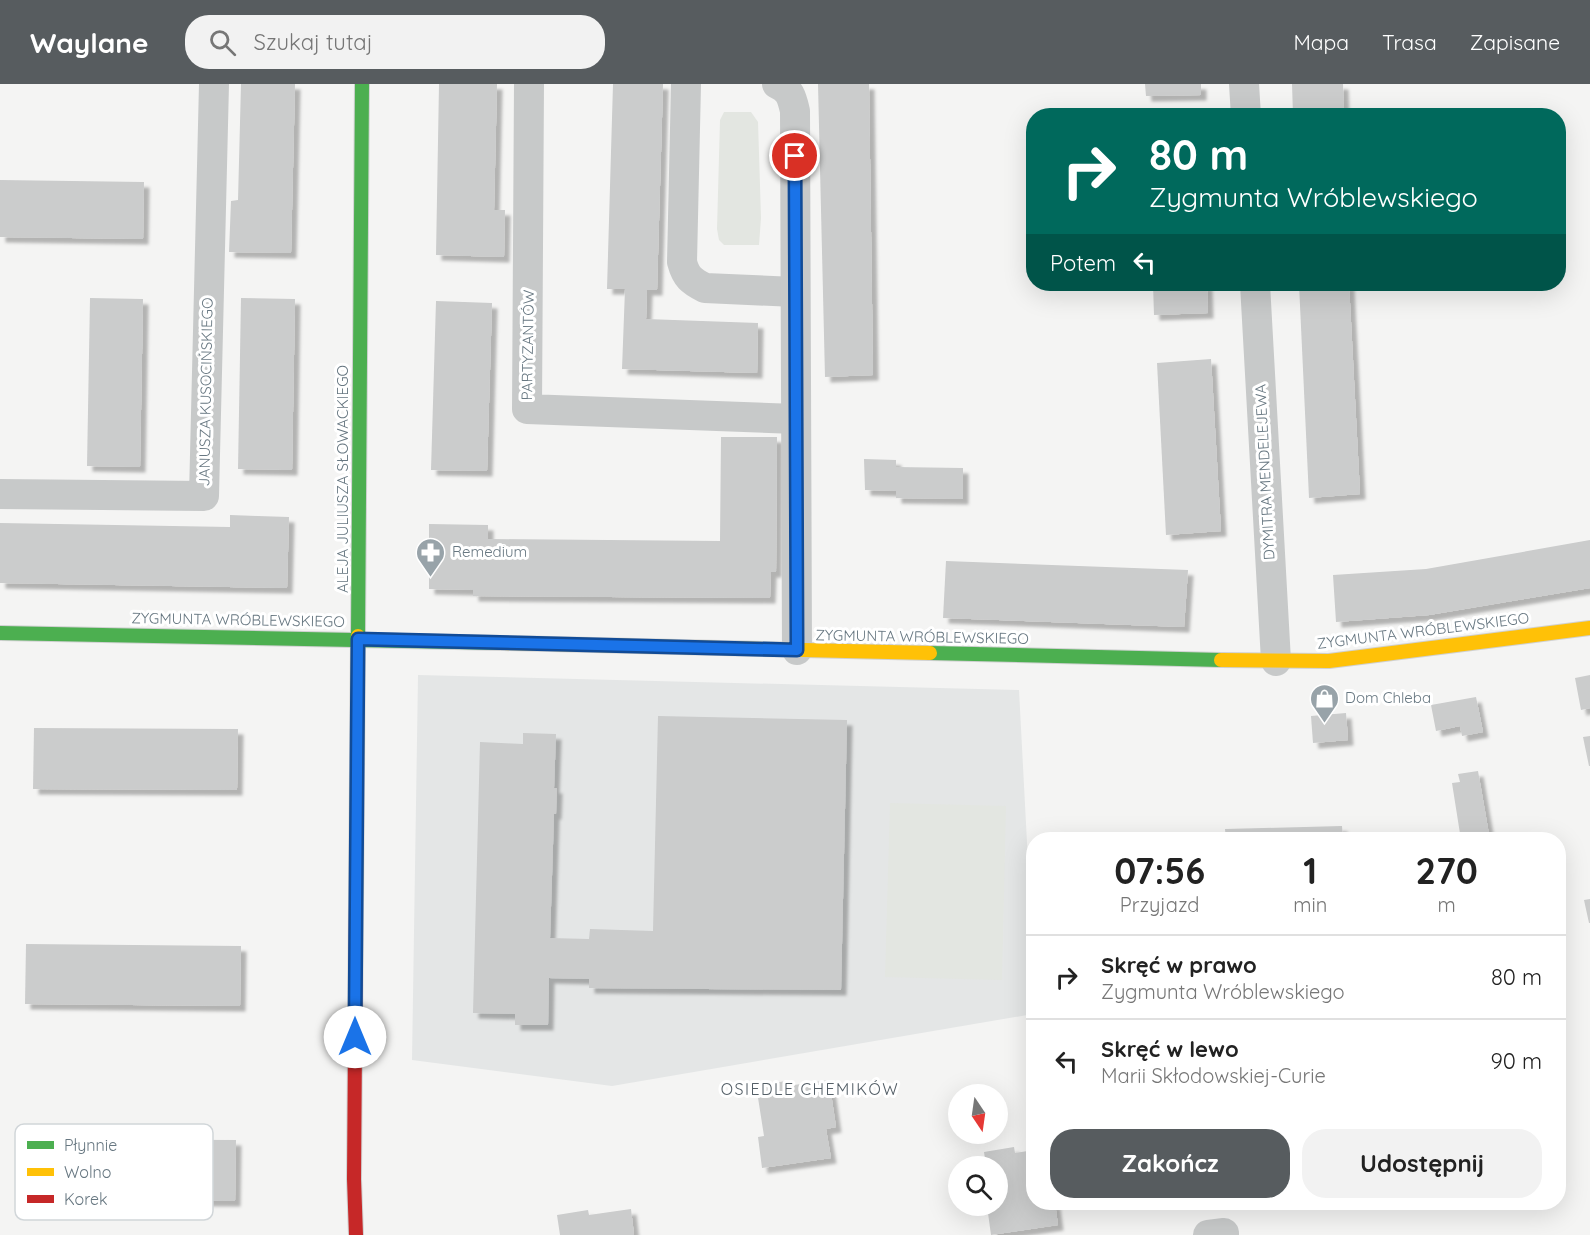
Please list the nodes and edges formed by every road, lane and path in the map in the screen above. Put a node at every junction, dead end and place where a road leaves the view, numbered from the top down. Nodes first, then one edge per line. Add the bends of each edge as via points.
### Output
1 (214, 84) edge
2 (362, 84) edge
3 (529, 84) edge
4 (686, 84) edge
5 (777, 84) edge
6 (1244, 84) edge
7 (1246, 108) edge
8 (1255, 291) edge
9 (795, 292) junction
10 (796, 419) junction
11 (0, 494) edge
12 (1590, 628) edge
13 (0, 633) edge
14 (358, 639) junction
15 (797, 650) junction
16 (1276, 661) junction
17 (356, 1235) edge
18 (1208, 1235) edge
19 (1224, 1235) edge

1 - 11 street, JANUSZA KUSOCIŃSKIEGO via 204,496
2 - 14 street, ALEJA JULIUSZA SŁOWACKIEGO
3 - 10 street, PARTYZANTÓW via 527,409
4 - 9 street via 682,262 685,274 705,288
5 - 9 street via 792,97 795,111
6 - 7 street
8 - 16 street, DYMITRA MENDELEJEWA
9 - 10 street
10 - 15 street
12 - 16 street, ZYGMUNTA WRÓBLEWSKIEGO via 1329,661
13 - 14 street, ZYGMUNTA WRÓBLEWSKIEGO
14 - 15 street, ZYGMUNTA WRÓBLEWSKIEGO
14 - 17 street, ALEJA JULIUSZA SŁOWACKIEGO
15 - 16 street, ZYGMUNTA WRÓBLEWSKIEGO
18 - 19 street

